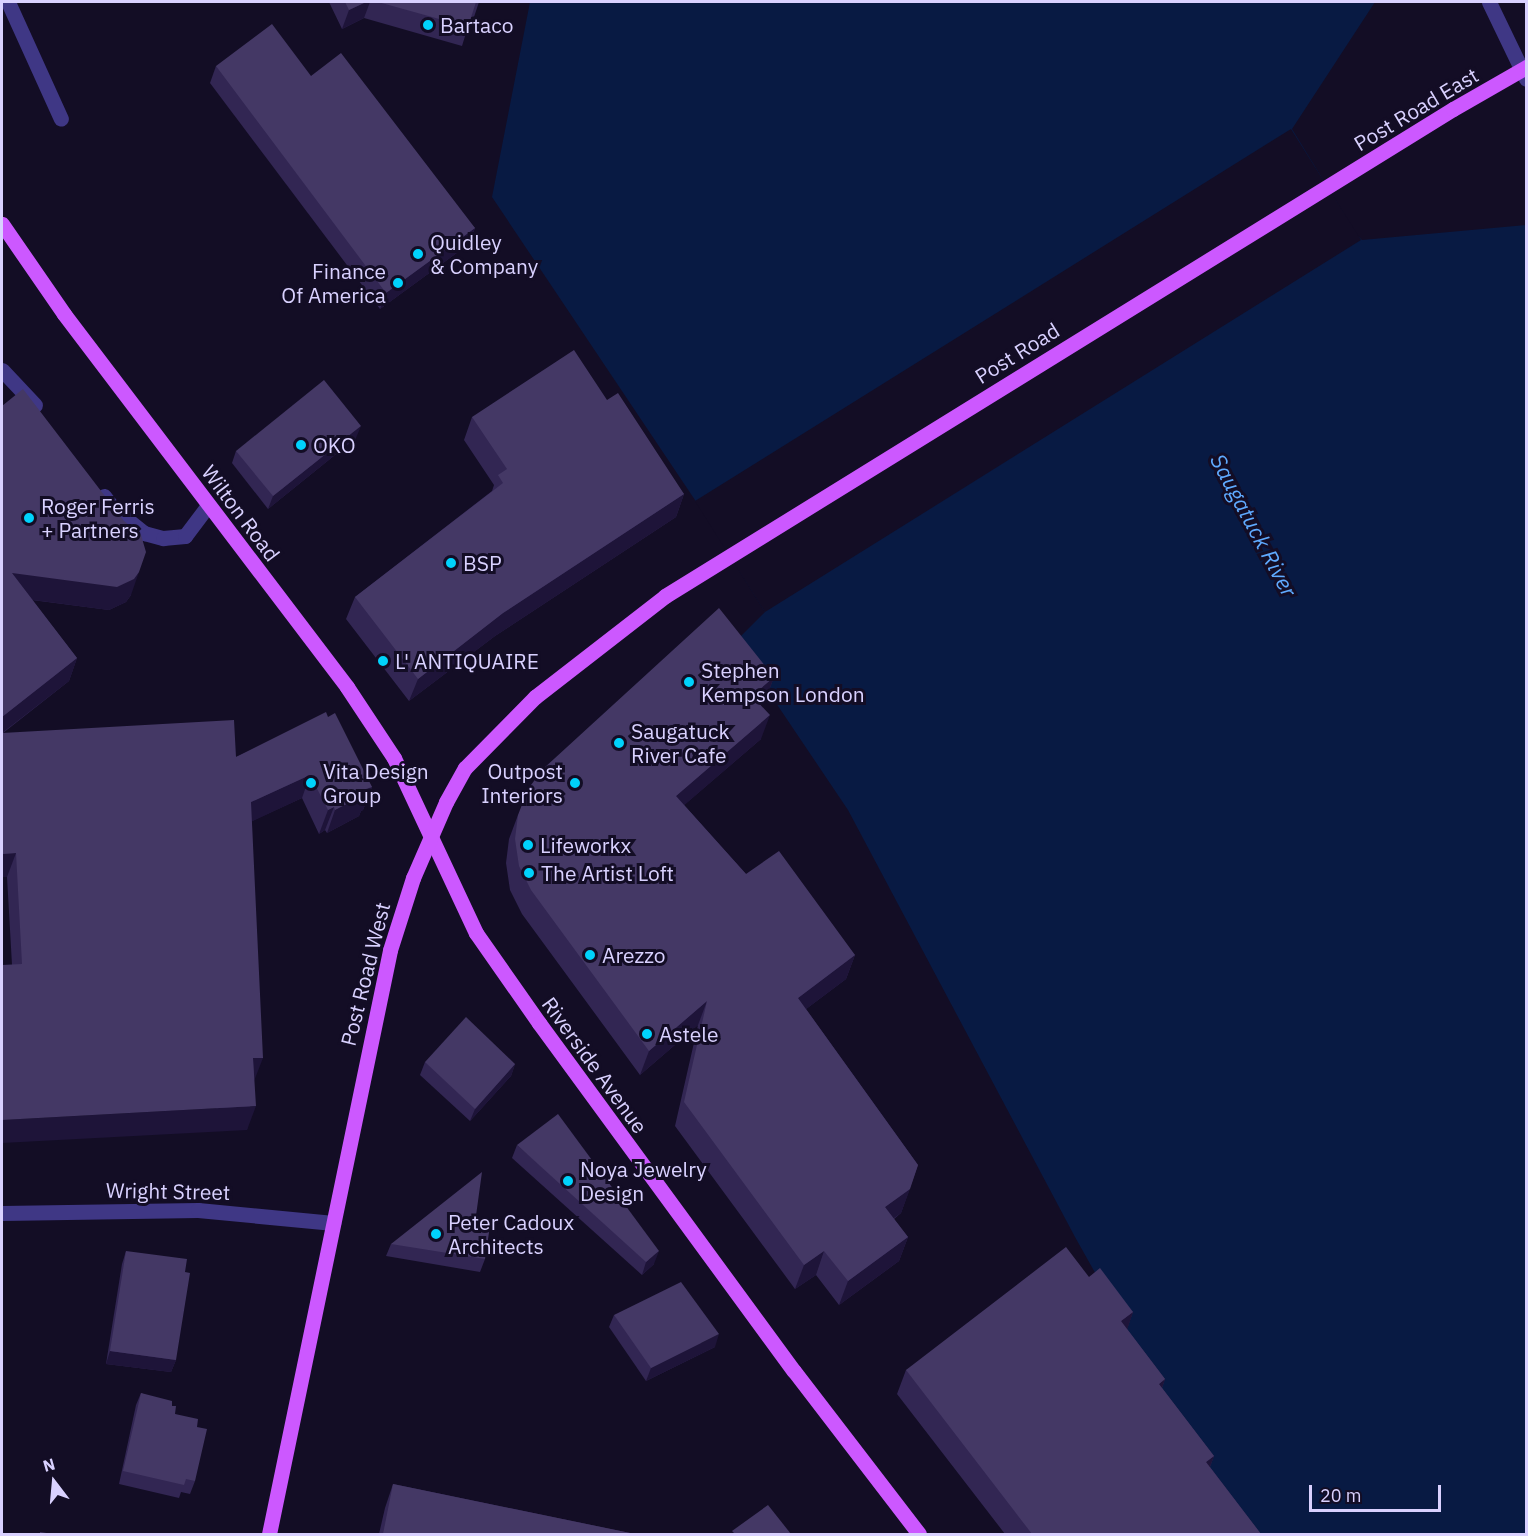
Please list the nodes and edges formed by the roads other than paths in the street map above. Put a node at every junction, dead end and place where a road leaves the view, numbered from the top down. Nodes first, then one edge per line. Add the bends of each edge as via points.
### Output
1 (11, 2) edge
2 (1489, 2) edge
3 (1525, 72) edge
4 (61, 119) dead end
5 (1327, 188) joint
6 (2, 224) edge
7 (2, 370) edge
8 (41, 413) edge
9 (91, 480) edge
10 (208, 505) junction
11 (730, 556) joint
12 (429, 839) junction
13 (2, 1213) edge
14 (333, 1224) junction
15 (269, 1534) edge
16 (919, 1534) edge

1 - 4 street
2 - 3 street
3 - 5 main road, Post Road East
5 - 11 main road, Post Road
6 - 10 main road, Wilton Road via 64,314
7 - 8 street
9 - 10 street via 113,508 144,534 185,537
10 - 12 main road, Wilton Road via 347,687 394,758
11 - 12 main road, Post Road West via 637,616 535,697 465,768
12 - 14 main road, Post Road West via 390,950
12 - 16 main road, Riverside Avenue via 476,933 539,1023 794,1371
13 - 14 street, Wright Street via 198,1210
14 - 15 main road, Post Road West

